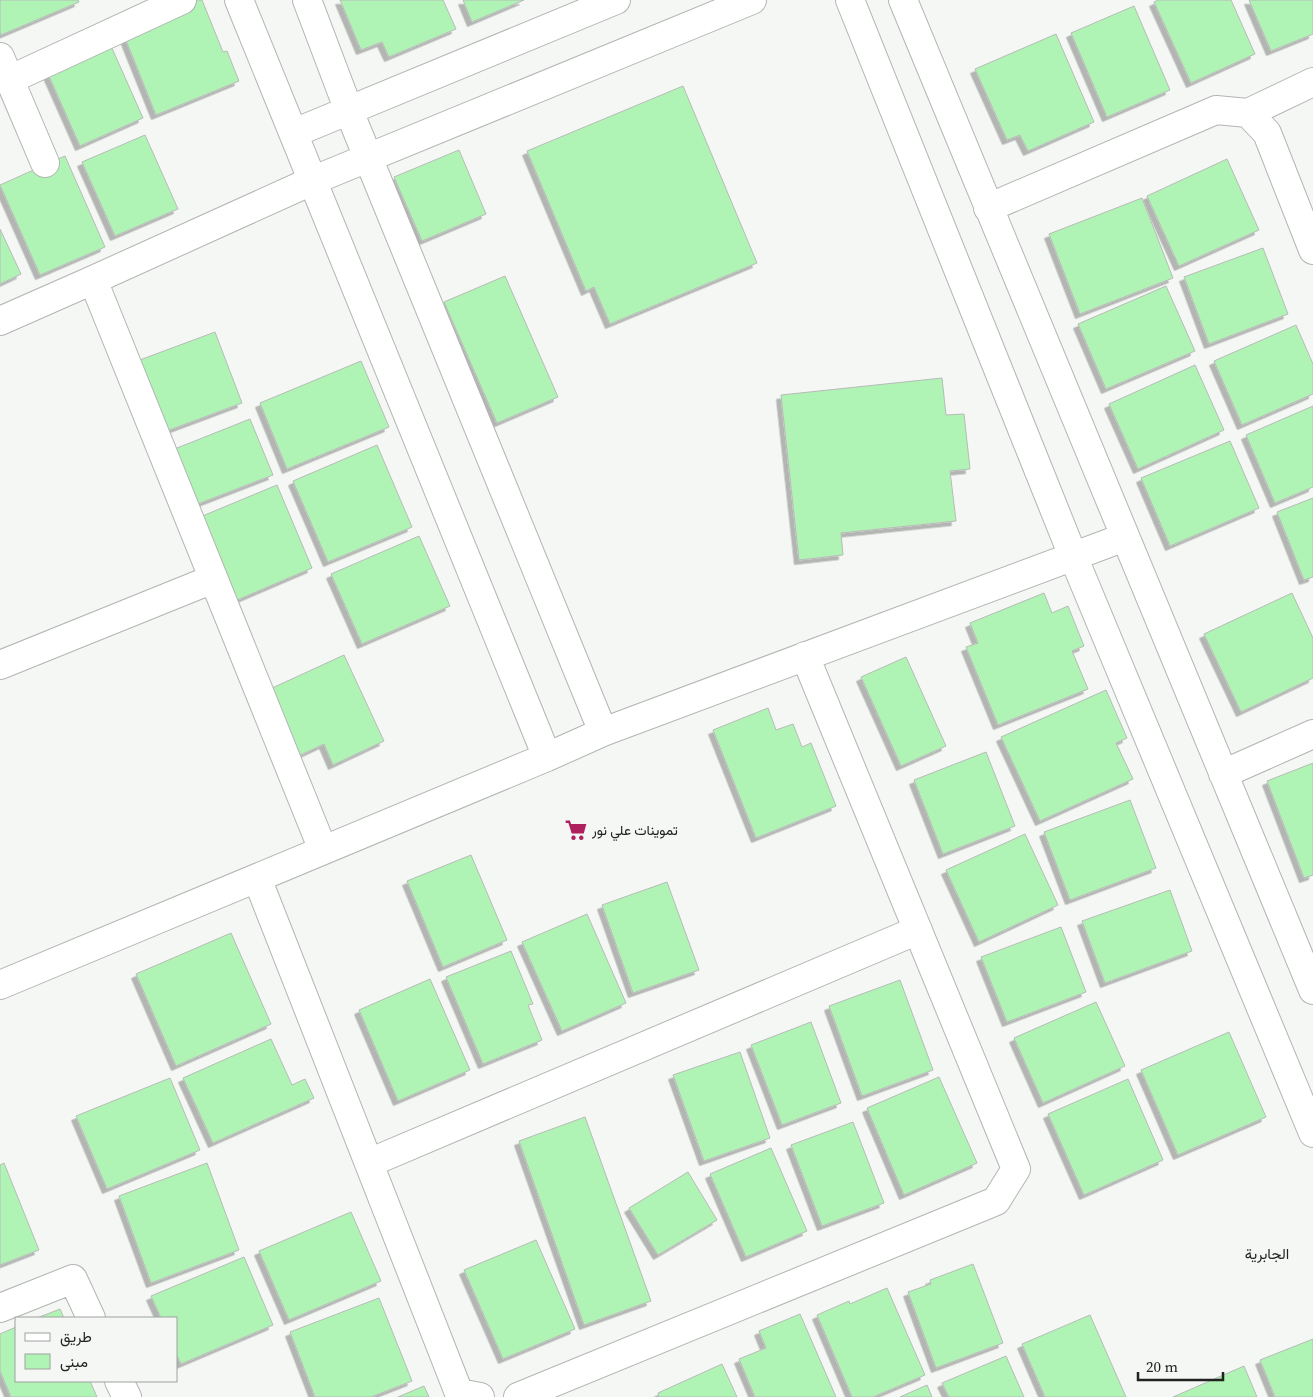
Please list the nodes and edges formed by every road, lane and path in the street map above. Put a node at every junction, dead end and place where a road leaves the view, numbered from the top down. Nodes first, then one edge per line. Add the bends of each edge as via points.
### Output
1 (182, 0) edge
2 (239, 0) edge
3 (307, 0) edge
4 (616, 0) edge
5 (752, 0) edge
6 (850, 0) edge
7 (903, 0) edge
8 (3, 64) edge
9 (1313, 82) edge
10 (349, 111) junction
11 (1248, 113) junction
12 (294, 134) junction
13 (369, 157) junction
14 (44, 163) dead end
15 (314, 180) junction
16 (988, 208) junction
17 (1313, 250) edge
18 (93, 280) junction
19 (0, 321) edge
20 (1125, 537) junction
21 (1074, 556) junction
22 (213, 579) junction
23 (805, 656) junction
24 (0, 665) edge
25 (603, 732) junction
26 (1313, 734) edge
27 (547, 757) junction
28 (1223, 774) junction
29 (323, 850) junction
30 (257, 878) junction
31 (918, 930) junction
32 (0, 985) edge
33 (1313, 990) edge
34 (1313, 1133) edge
35 (369, 1163) junction
36 (0, 1308) edge
37 (91, 1317) edge
38 (120, 1382) edge
39 (127, 1397) edge
40 (480, 1397) edge
41 (518, 1397) edge

1 - 8 street
2 - 12 street
3 - 10 street
4 - 10 street
5 - 13 street
6 - 21 street
7 - 16 street
8 - 14 street
9 - 11 street
10 - 12 street
10 - 13 street
11 - 16 street via 1216,110
11 - 17 street via 1267,133
12 - 15 street
13 - 15 street
13 - 25 street
15 - 18 street
15 - 27 street
16 - 20 street
18 - 19 street
18 - 22 street
20 - 21 street
20 - 28 street
21 - 23 street
21 - 34 street
22 - 24 street
22 - 29 street
23 - 25 street
23 - 31 street
25 - 27 street
26 - 28 street
27 - 29 street
28 - 33 street
29 - 30 street
30 - 32 street
30 - 35 street
31 - 35 street
31 - 41 street via 1016,1169 996,1201
35 - 40 street via 459,1393
36 - 37 street via 73,1279
38 - 39 street

